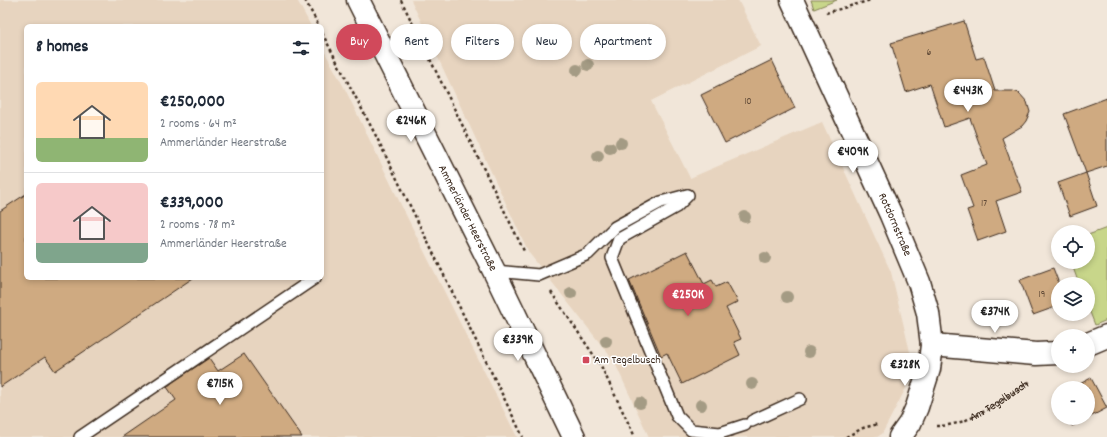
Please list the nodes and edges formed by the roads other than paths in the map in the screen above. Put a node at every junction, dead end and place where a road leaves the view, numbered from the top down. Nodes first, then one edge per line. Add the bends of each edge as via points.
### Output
1 (358, 0) edge
2 (792, 0) edge
3 (494, 271) junction
4 (312, 280) edge
5 (1107, 336) edge
6 (1095, 341) edge
7 (932, 345) junction
8 (1051, 353) edge
9 (800, 399) dead end
10 (904, 430) edge
11 (80, 437) edge
12 (574, 437) edge

1 - 3 street, Ammerländer Heerstraße
2 - 7 street, Rotdornstraße via 891,215 916,276 928,313
3 - 9 lane via 539,275 588,254 615,227 661,202 688,195 676,207 619,239 612,258 677,416 691,430 720,433
3 - 12 street, Ammerländer Heerstraße
4 - 11 lane
5 - 6 street
7 - 8 street
7 - 10 street via 925,383 917,407

